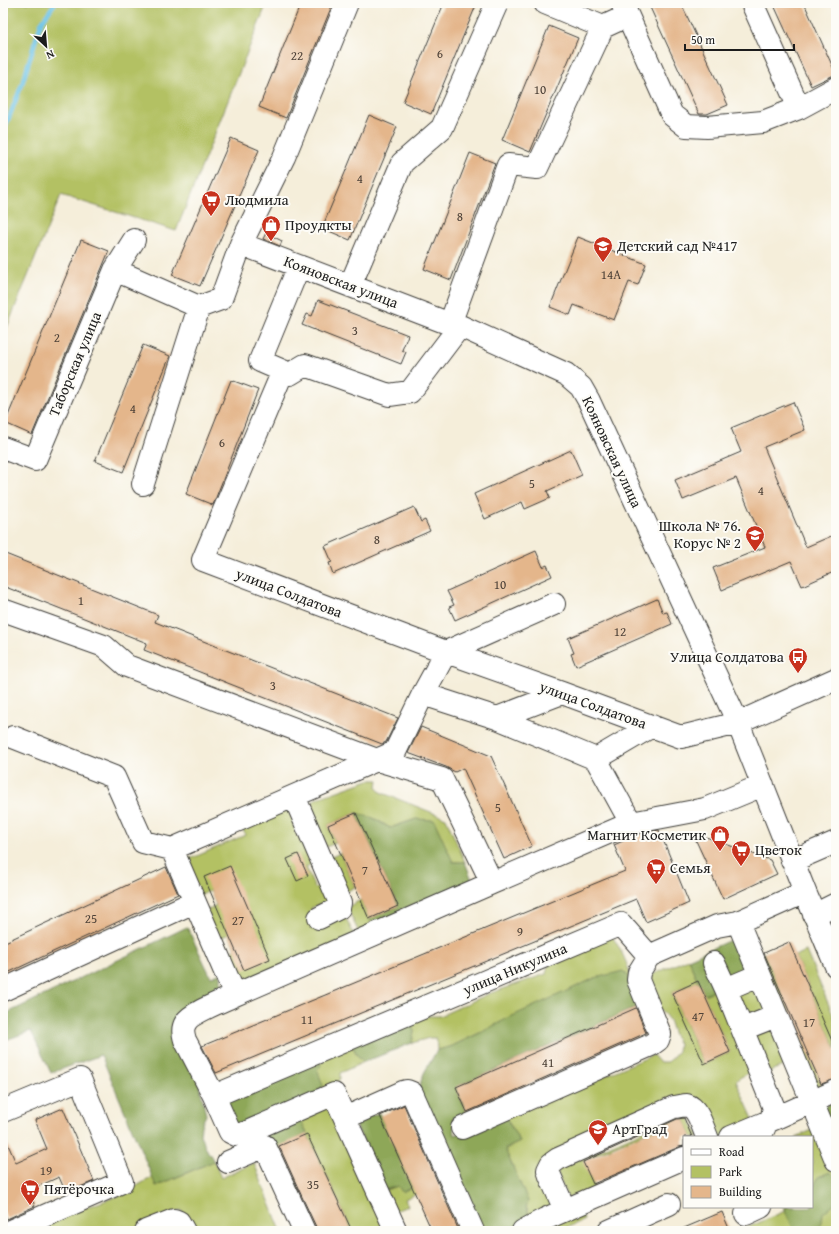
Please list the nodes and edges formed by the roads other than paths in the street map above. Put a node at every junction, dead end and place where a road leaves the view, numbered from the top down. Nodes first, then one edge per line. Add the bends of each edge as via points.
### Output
1 (347, 3) edge
2 (497, 3) edge
3 (545, 3) edge
4 (752, 3) edge
5 (625, 9) edge
6 (602, 27) junction
7 (836, 88) edge
8 (799, 108) junction
9 (134, 240) dead end
10 (241, 244) junction
11 (300, 266) junction
12 (115, 270) junction
13 (350, 286) junction
14 (199, 307) junction
15 (455, 325) junction
16 (283, 371) junction
17 (3, 448) edge
18 (143, 484) dead end
19 (554, 604) dead end
20 (3, 610) edge
21 (446, 652) junction
22 (836, 679) edge
23 (562, 693) junction
24 (423, 694) junction
25 (497, 718) junction
26 (738, 723) junction
27 (652, 726) junction
28 (13, 737) dead end
29 (596, 759) junction
30 (377, 760) junction
31 (763, 785) junction
32 (294, 796) junction
33 (631, 823) junction
34 (836, 842) edge
35 (172, 849) junction
36 (792, 861) junction
37 (492, 883) junction
38 (805, 892) junction
39 (194, 902) junction
40 (836, 904) edge
41 (814, 914) junction
42 (319, 918) dead end
43 (738, 922) junction
44 (649, 956) junction
45 (714, 963) dead end
46 (836, 966) edge
47 (760, 975) junction
48 (726, 989) junction
49 (3, 990) edge
50 (235, 995) junction
51 (776, 1016) junction
52 (743, 1029) junction
53 (836, 1091) edge
54 (214, 1096) junction
55 (812, 1102) junction
56 (3, 1111) edge
57 (345, 1118) junction
58 (766, 1126) edge
59 (462, 1128) dead end
60 (707, 1136) edge
61 (734, 1136) edge
62 (261, 1137) junction
63 (683, 1158) edge
64 (836, 1160) edge
65 (228, 1162) dead end
66 (669, 1204) dead end
67 (565, 1210) junction
68 (10, 1231) edge
69 (146, 1231) edge
70 (184, 1231) edge
71 (304, 1231) edge
72 (396, 1231) edge
73 (473, 1231) edge
74 (523, 1231) edge
75 (609, 1231) edge

1 - 10 street via 284,157
2 - 13 street via 442,128 402,163
3 - 6 street
4 - 8 street
5 - 6 street
5 - 8 street via 672,115 686,126 707,127 763,122
6 - 15 street via 537,168 508,165
7 - 8 street
9 - 12 street, Таборская улица
10 - 11 street, Кояновская улица
10 - 14 street via 221,299
11 - 13 street, Кояновская улица
11 - 16 street via 260,360
12 - 14 street
12 - 17 street, Таборская улица via 35,460
13 - 15 street, Кояновская улица
14 - 18 street
15 - 16 street via 410,392 389,395 305,365 290,374
15 - 26 street, Кояновская улица via 566,374 581,388 589,400
16 - 21 street, улица Солдатова via 203,560
19 - 21 street
20 - 30 street via 104,646 127,666
21 - 23 street, улица Солдатова
21 - 24 street
22 - 26 street, улица Солдатова
23 - 25 street
23 - 27 street, улица Солдатова
24 - 25 street
24 - 30 street via 396,752
25 - 29 street
26 - 27 street, улица Солдатова via 681,737
26 - 31 street
27 - 29 street
28 - 35 street via 114,777 143,842
29 - 33 street
30 - 32 street
30 - 37 street via 442,779
31 - 33 street via 705,809
31 - 36 street
32 - 35 street
32 - 42 street via 340,903 339,908
33 - 37 street
34 - 36 street
35 - 39 street
36 - 38 street
37 - 50 street
38 - 41 street
38 - 43 street
39 - 49 street
39 - 50 street
40 - 41 street
41 - 46 street
43 - 44 street via 717,926
43 - 47 street
44 - 54 street, улица Никулина via 621,924
44 - 59 street via 638,980 660,1034 658,1040
45 - 48 street
47 - 48 street
47 - 51 street
48 - 52 street
50 - 54 street via 195,1014 186,1021 183,1030 185,1040
51 - 52 street
51 - 55 street
52 - 58 street via 774,1108
53 - 55 street
54 - 62 street via 230,1132 236,1135 247,1132
55 - 58 street
55 - 64 street
56 - 68 street via 80,1079 122,1182
57 - 62 street via 334,1094
57 - 72 street
57 - 73 street via 403,1092 412,1093
58 - 61 street
60 - 67 street via 697,1114 692,1107 685,1105 558,1159 548,1170
62 - 65 street
62 - 71 street
63 - 67 street
66 - 75 street
67 - 74 street
69 - 70 street via 174,1220 179,1222

